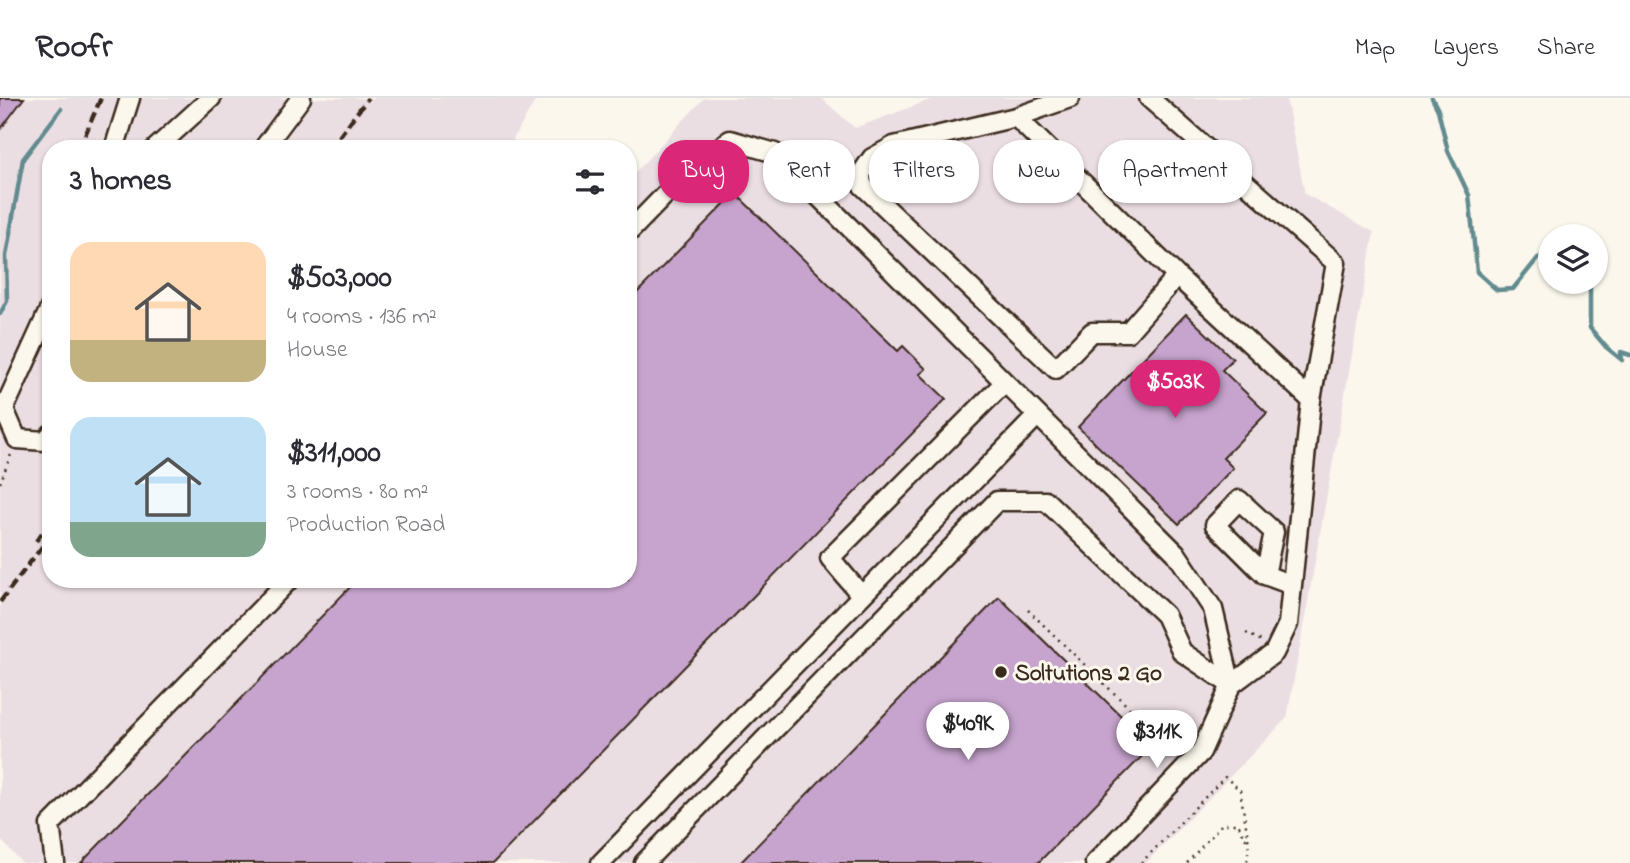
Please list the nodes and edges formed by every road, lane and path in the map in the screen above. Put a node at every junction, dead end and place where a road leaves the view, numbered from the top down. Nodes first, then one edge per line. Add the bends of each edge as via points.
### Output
1 (130, 98) edge
2 (211, 98) edge
3 (301, 98) edge
4 (1070, 98) edge
5 (1149, 98) edge
6 (1016, 117) junction
7 (117, 140) edge
8 (165, 140) edge
9 (270, 140) edge
10 (637, 224) edge
11 (1177, 276) junction
12 (42, 326) edge
13 (1004, 383) junction
14 (1311, 400) junction
15 (1037, 416) junction
16 (17, 439) junction
17 (42, 441) edge
18 (0, 484) edge
19 (1265, 575) dead end
20 (1292, 585) junction
21 (281, 588) edge
22 (861, 595) junction
23 (1028, 610) dead end
24 (1246, 633) dead end
25 (1264, 643) dead end
26 (1231, 685) junction
27 (1188, 726) dead end
28 (1249, 844) junction
29 (55, 863) edge
30 (601, 863) edge
31 (644, 863) edge
32 (1095, 863) edge
33 (1141, 863) edge
34 (1187, 863) edge
35 (1247, 863) edge

1 - 7 street
2 - 8 street
3 - 9 street
4 - 6 street
5 - 14 street via 1336,262
6 - 11 street
6 - 11 street via 894,146 872,158 861,174 862,186 1056,369 1092,331 1128,332
10 - 13 street via 689,170 730,140 775,153
11 - 14 street
12 - 16 street via 4,410
13 - 15 street
13 - 22 street via 830,558
14 - 20 street
15 - 22 street
15 - 26 street via 1176,553 1213,609
16 - 17 street
16 - 18 path
19 - 20 street
20 - 26 street via 1288,624 1273,653
21 - 29 street via 50,825
22 - 30 street
23 - 27 path via 1149,727
24 - 25 path
26 - 31 street via 1182,652 1165,615 1046,501 998,501
26 - 32 street via 1201,752
28 - 33 path via 1240,789 1225,777
28 - 34 path via 1238,824 1222,824
28 - 35 path

